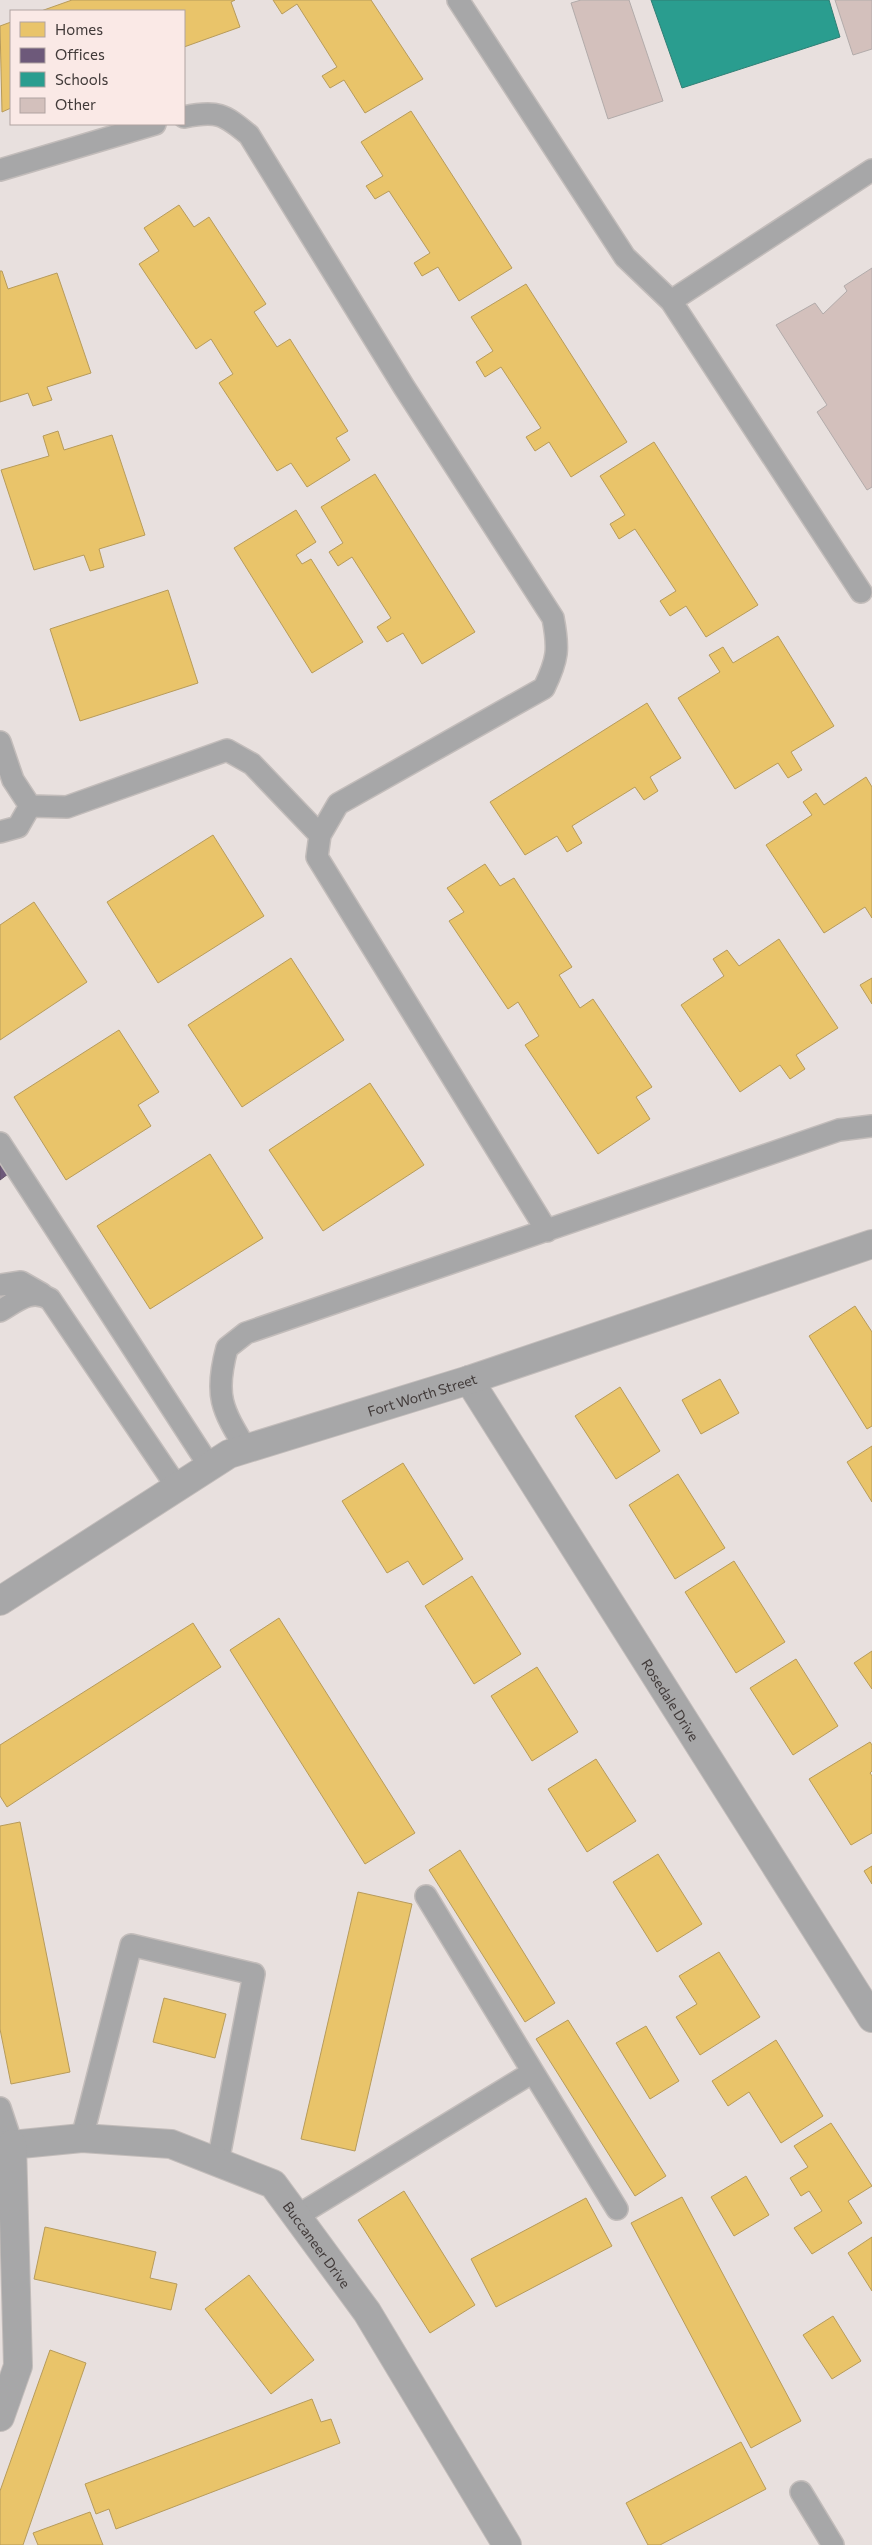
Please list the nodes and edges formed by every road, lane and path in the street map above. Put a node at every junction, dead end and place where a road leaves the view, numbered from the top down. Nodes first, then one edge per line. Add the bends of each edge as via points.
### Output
1 (458, 0) edge
2 (185, 117) edge
3 (152, 125) edge
4 (0, 170) edge
5 (872, 170) edge
6 (671, 301) junction
7 (861, 592) dead end
8 (0, 742) edge
9 (30, 806) junction
10 (0, 832) edge
11 (320, 835) junction
12 (872, 1126) edge
13 (0, 1143) edge
14 (546, 1231) junction
15 (872, 1244) edge
16 (0, 1285) edge
17 (42, 1294) junction
18 (0, 1311) edge
19 (469, 1380) junction
20 (246, 1449) junction
21 (210, 1467) junction
22 (177, 1487) junction
23 (0, 1601) edge
24 (426, 1896) dead end
25 (872, 2018) edge
26 (533, 2072) junction
27 (0, 2108) edge
28 (82, 2138) junction
29 (6, 2145) edge
30 (218, 2162) junction
31 (617, 2209) dead end
32 (297, 2216) junction
33 (0, 2417) edge
34 (801, 2492) dead end
35 (507, 2545) edge
36 (833, 2545) edge

1 - 6 lane via 625,257
2 - 11 lane via 203,113 226,116 249,134 404,387 553,618 558,645 554,667 544,688 338,804
3 - 4 lane
5 - 6 lane
6 - 7 lane
8 - 9 lane via 13,780
9 - 10 lane via 18,827
9 - 11 lane via 67,807 227,750 252,764
11 - 14 lane via 317,857
12 - 14 lane via 839,1130
13 - 21 lane
14 - 20 lane via 246,1333 227,1348 220,1386 224,1412
15 - 19 street, Fort Worth Street
16 - 17 lane via 21,1282
17 - 18 lane via 29,1294
17 - 22 lane via 50,1299
19 - 20 street, Fort Worth Street
19 - 25 street, Rosedale Drive
20 - 21 street, Fort Worth Street via 228,1454
21 - 22 street, Fort Worth Street
22 - 23 street, Fort Worth Street
24 - 26 lane
26 - 31 lane
26 - 32 lane
27 - 29 lane
28 - 29 street, Buccaneer Drive
28 - 30 street, Buccaneer Drive via 171,2144
28 - 30 lane via 131,1945 254,1974
29 - 33 street via 18,2366
30 - 32 street, Buccaneer Drive via 273,2184
32 - 35 street, Buccaneer Drive via 367,2312
34 - 36 lane

